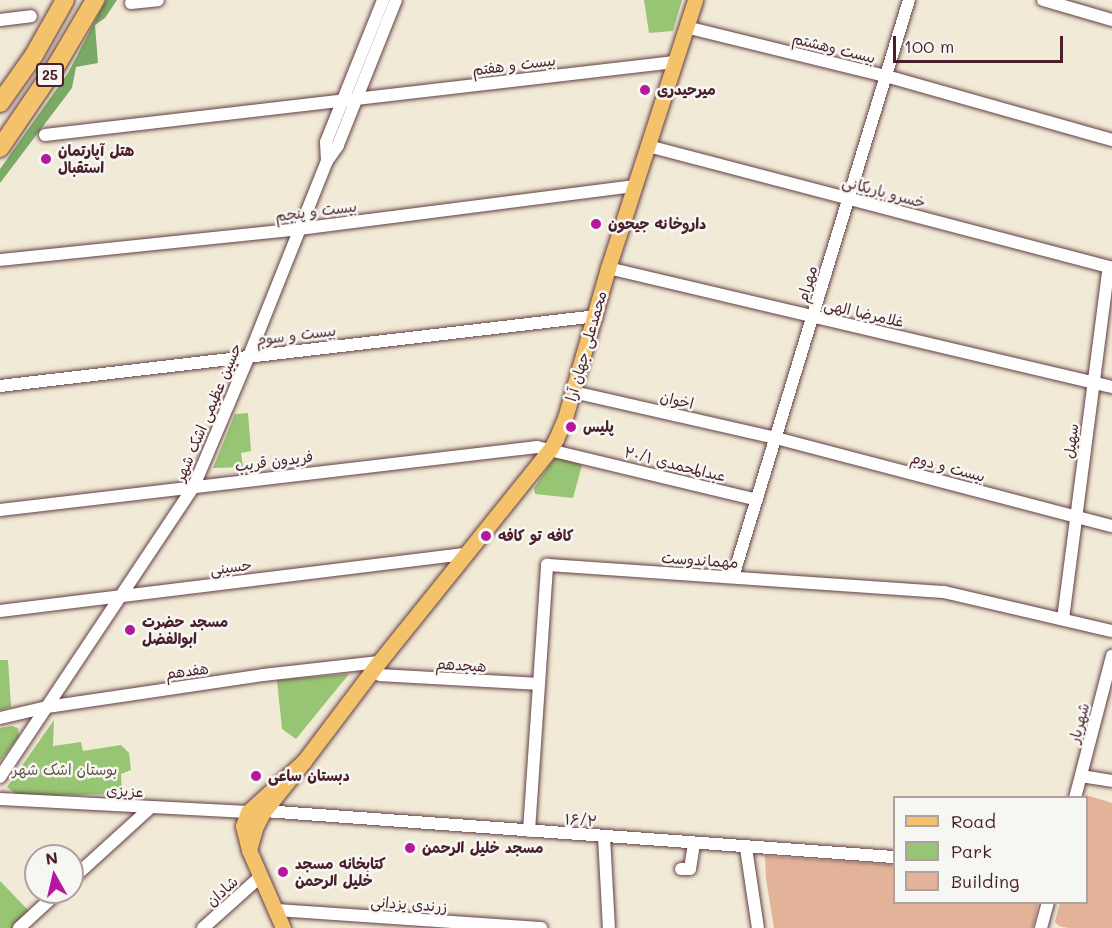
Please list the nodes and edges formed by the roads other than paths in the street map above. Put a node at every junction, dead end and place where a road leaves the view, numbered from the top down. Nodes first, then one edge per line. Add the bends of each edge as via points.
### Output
1 (65, 0) edge
2 (94, 0) edge
3 (158, 0) edge
4 (383, 0) edge
5 (396, 0) edge
6 (695, 0) edge
7 (909, 0) edge
8 (1043, 0) edge
9 (131, 3) dead end
10 (30, 16) dead end
11 (0, 20) edge
12 (1112, 20) edge
13 (686, 27) junction
14 (675, 62) junction
15 (886, 76) junction
16 (356, 99) junction
17 (342, 100) junction
18 (0, 103) edge
19 (45, 135) dead end
20 (1112, 140) edge
21 (648, 147) junction
22 (0, 148) edge
23 (327, 160) junction
24 (635, 186) junction
25 (849, 199) junction
26 (299, 229) junction
27 (0, 260) edge
28 (1110, 267) edge
29 (608, 268) junction
30 (597, 316) junction
31 (813, 316) junction
32 (249, 356) junction
33 (1093, 383) junction
34 (0, 386) edge
35 (1112, 387) edge
36 (573, 392) junction
37 (776, 438) junction
38 (551, 448) junction
39 (194, 486) junction
40 (757, 500) junction
41 (0, 510) edge
42 (1076, 516) junction
43 (1112, 526) edge
44 (465, 554) junction
45 (733, 577) junction
46 (123, 596) junction
47 (0, 611) edge
48 (1063, 619) junction
49 (1112, 631) edge
50 (1112, 656) edge
51 (380, 668) junction
52 (539, 684) junction
53 (47, 707) junction
54 (0, 718) edge
55 (304, 761) junction
56 (1081, 776) junction
57 (0, 777) edge
58 (1112, 781) edge
59 (1076, 796) edge
60 (0, 800) edge
61 (150, 808) junction
62 (264, 811) junction
63 (248, 812) junction
64 (529, 831) junction
65 (604, 837) junction
66 (694, 844) junction
67 (746, 848) junction
68 (249, 850) junction
69 (893, 857) edge
70 (84, 868) edge
71 (681, 869) dead end
72 (260, 876) junction
73 (45, 904) edge
74 (1048, 904) edge
75 (275, 910) junction
76 (19, 928) edge
77 (203, 928) edge
78 (283, 928) edge
79 (541, 928) edge
80 (609, 928) edge
81 (758, 928) edge
82 (1041, 928) edge

1 - 18 highway, 25 via 34,55
2 - 22 highway, 25 via 56,66
3 - 9 street
4 - 17 street, حسین عظیمی اشک شهر
5 - 16 street, حسین عظیمی اشک شهر
6 - 13 main road, محمدعلی جهان آرا
7 - 15 street, مهرام
8 - 12 street
10 - 11 street
13 - 14 main road, محمدعلی جهان آرا
13 - 15 street, بیست وهشتم
14 - 16 street, بیست و هفتم
14 - 21 main road, محمدعلی جهان آرا
15 - 20 street, بیست وهشتم
15 - 25 street, مهرام
16 - 17 street, بیست و هفتم
16 - 23 street, حسین عظیمی اشک شهر via 338,145
17 - 19 street
17 - 23 street, حسین عظیمی اشک شهر via 326,142
21 - 24 main road, محمدعلی جهان آرا
21 - 25 street, خسرو باریکانی
23 - 26 street, حسین عظیمی اشک شهر
24 - 26 street, بیست و پنجم
24 - 29 main road, محمدعلی جهان آرا
25 - 28 street, خسرو باریکانی
25 - 31 street, مهرام
26 - 27 street, بیست و پنجم
26 - 32 street, حسین عظیمی اشک شهر
28 - 33 street, سهیل
29 - 30 main road, محمدعلی جهان آرا
29 - 31 street, غلامرضا الهی
30 - 32 street, بیست و سوم
30 - 36 main road, محمدعلی جهان آرا
31 - 33 street, غلامرضا الهی
31 - 37 street, مهرام
32 - 34 street, بیست و سوم
32 - 39 street, حسین عظیمی اشک شهر
33 - 35 street, غلامرضا الهی
33 - 42 street, سهیل
36 - 37 street, اخوان
36 - 38 main road, محمدعلی جهان آرا
37 - 40 street, مهرام
37 - 42 street, بیست و دوم
38 - 39 street, فریدون قریب via 470,453
38 - 40 street, عبدالمحمدی ۲۰/۱
38 - 44 main road, محمدعلی جهان آرا
39 - 41 street, فریدون قریب
39 - 46 street, حسین عظیمی اشک شهر
40 - 45 street, مهرام
42 - 43 street, بیست و دوم
42 - 48 street, سهیل
44 - 46 street, حسینی
44 - 51 main road, محمدعلی جهان آرا
45 - 48 street, مهماندوست via 944,592
45 - 52 street, مهماندوست via 547,565
46 - 47 street, حسینی
46 - 53 street, حسین عظیمی اشک شهر
48 - 49 street, مهماندوست
50 - 56 street, شهریار
51 - 52 street, هیجدهم
51 - 53 street, هفدهم via 263,675
51 - 55 main road, محمدعلی جهان آرا
52 - 64 street, مهماندوست
53 - 54 street, هفدهم
53 - 57 street, حسین عظیمی اشک شهر
55 - 62 main road
55 - 63 main road
56 - 58 street
56 - 59 street, شهریار
60 - 61 street, عزیزی
61 - 63 street, عزیزی
61 - 70 street
62 - 64 street, ۱۶/۲
62 - 68 main road
63 - 68 main road via 243,826
64 - 65 street, ۱۶/۲
65 - 66 street, ۱۶/۲
65 - 80 street
66 - 67 street, ۱۶/۲
66 - 71 street via 690,869
67 - 69 street, ۱۶/۲
67 - 81 street
68 - 72 main road
72 - 75 main road
72 - 77 street, شادان
73 - 76 street
74 - 82 street
75 - 78 main road
75 - 79 street, زرندی یزدانی

